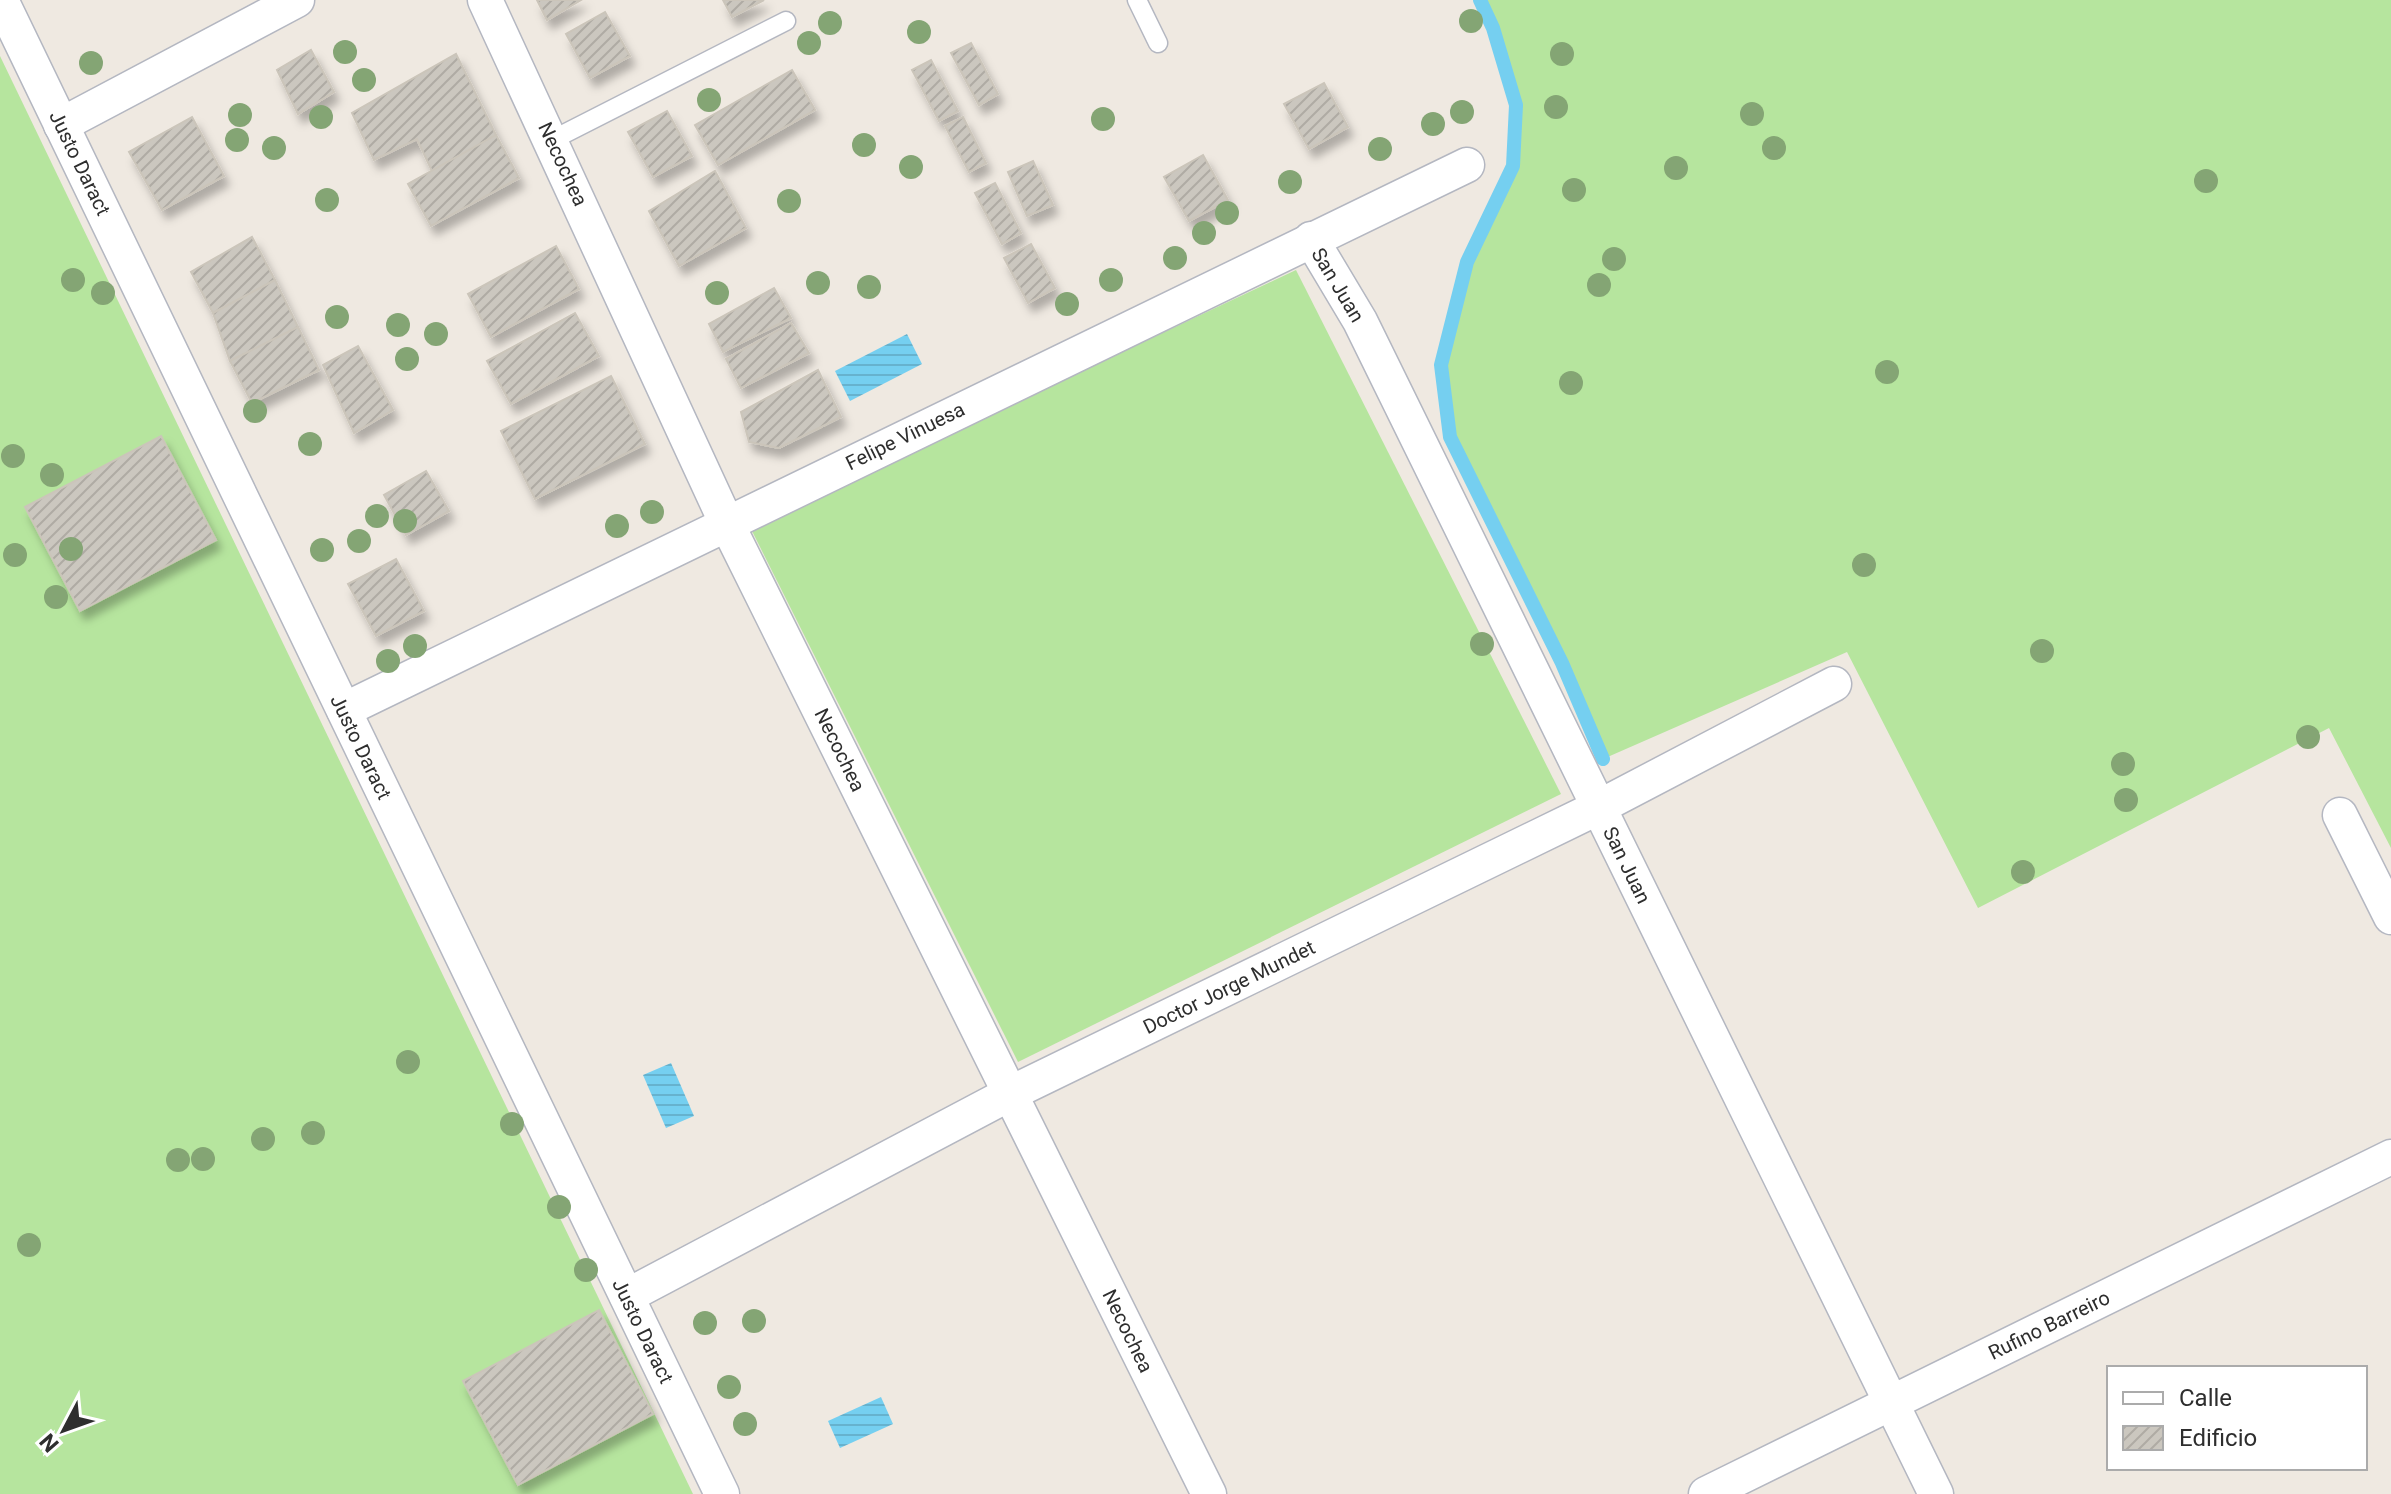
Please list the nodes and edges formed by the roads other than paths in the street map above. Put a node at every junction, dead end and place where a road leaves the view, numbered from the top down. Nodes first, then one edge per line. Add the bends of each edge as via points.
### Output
1 (1, 0) edge
2 (297, 0) edge
3 (485, 0) edge
4 (1137, 0) edge
5 (786, 21) dead end
6 (1158, 43) dead end
7 (61, 125) junction
8 (552, 140) junction
9 (1467, 165) dead end
10 (1311, 239) junction
11 (726, 522) junction
12 (1834, 684) dead end
13 (344, 710) junction
14 (1599, 807) junction
15 (2340, 815) dead end
16 (2391, 917) edge
17 (1011, 1093) junction
18 (2391, 1157) edge
19 (627, 1296) junction
20 (1889, 1404) junction
21 (722, 1494) edge
22 (1209, 1494) edge
23 (1706, 1494) edge
24 (1936, 1494) edge

1 - 7 street, Justo Daract
2 - 7 street
3 - 8 street, Necochea
4 - 6 lane
5 - 8 lane
7 - 13 street, Justo Daract
8 - 11 street, Necochea
9 - 10 street, Felipe Vinuesa
10 - 11 street, Felipe Vinuesa
10 - 14 street, San Juan via 1360,321
11 - 13 street, Felipe Vinuesa
11 - 17 street, Necochea
12 - 14 street, Doctor Jorge Mundet
13 - 19 street, Justo Daract
14 - 17 street, Doctor Jorge Mundet
14 - 20 street, San Juan
15 - 16 street
17 - 19 street, Doctor Jorge Mundet
17 - 22 street, Necochea
18 - 20 street, Rufino Barreiro
19 - 21 street, Justo Daract
20 - 23 street, Rufino Barreiro
20 - 24 street, San Juan

